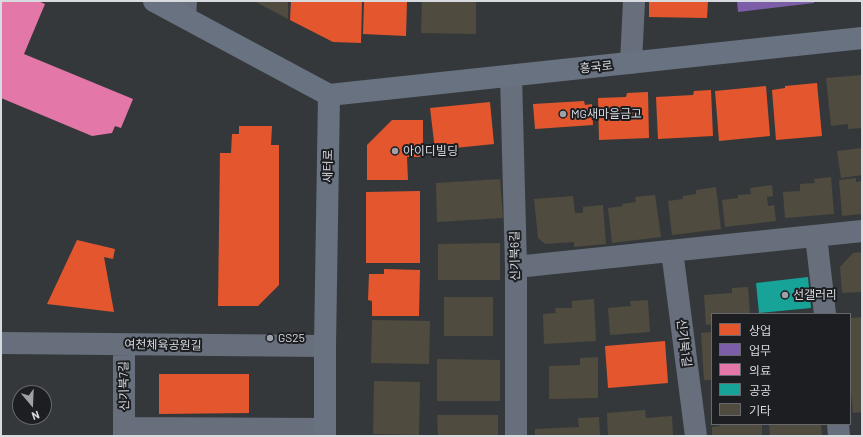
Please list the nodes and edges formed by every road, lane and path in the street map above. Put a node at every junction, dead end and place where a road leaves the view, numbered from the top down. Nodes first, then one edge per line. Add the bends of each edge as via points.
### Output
1 (154, 1) edge
2 (634, 1) edge
3 (185, 9) edge
4 (862, 38) edge
5 (631, 63) junction
6 (511, 76) junction
7 (329, 95) junction
8 (862, 231) edge
9 (816, 236) junction
10 (672, 251) junction
11 (516, 267) junction
12 (825, 313) edge
13 (1, 343) edge
14 (124, 345) junction
15 (325, 346) junction
16 (838, 425) edge
17 (125, 432) edge
18 (325, 432) edge
19 (516, 436) edge
20 (696, 436) edge
21 (840, 436) edge

1 - 3 street
2 - 5 street
3 - 7 street
4 - 5 street, 흥국로
5 - 6 street, 흥국로
6 - 7 street, 흥국로
6 - 11 street, 신기북6길
7 - 15 street, 새터로
8 - 9 street
9 - 10 street
9 - 12 street
10 - 11 street
10 - 20 street, 신기북1길
11 - 19 street, 신기북6길
13 - 14 street, 여천체육공원길
14 - 15 street, 여천체육공원길
14 - 17 street, 신기북7길
15 - 18 street, 새터로
16 - 21 street
17 - 18 street, 신기북7길

